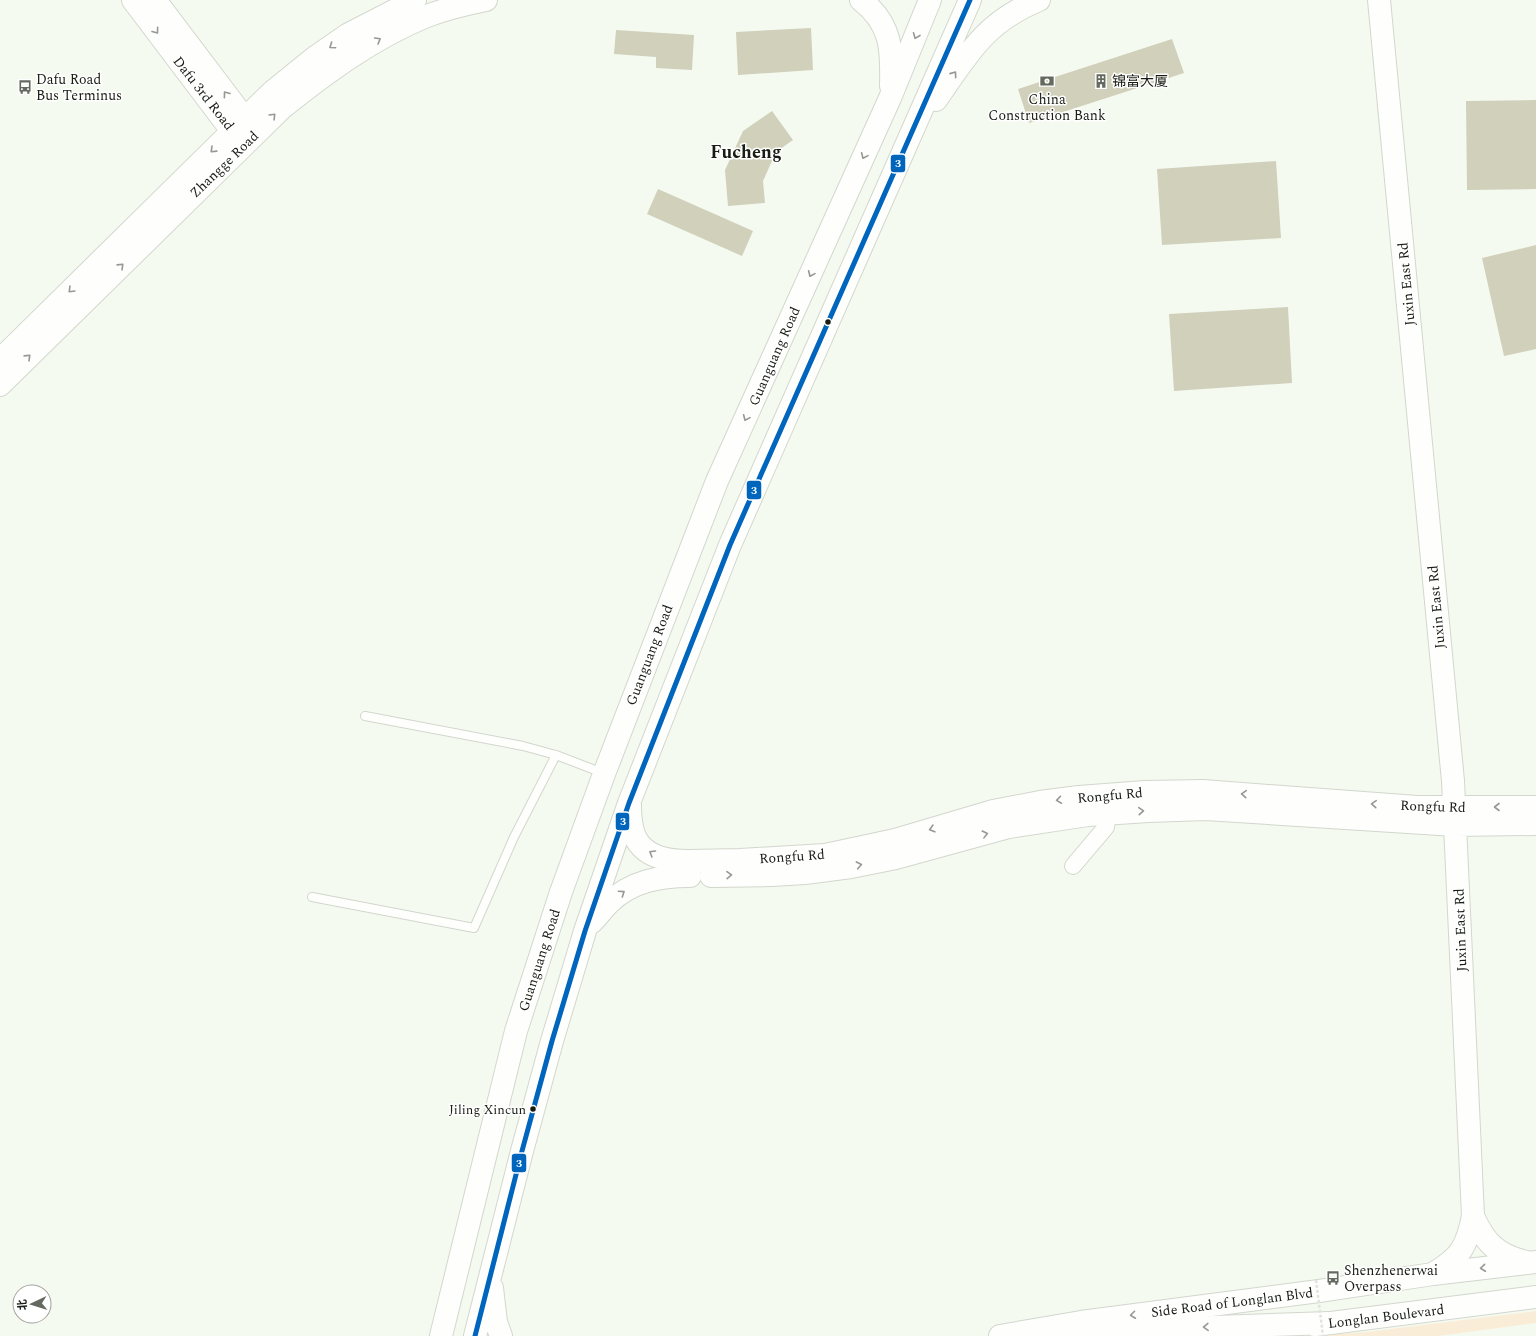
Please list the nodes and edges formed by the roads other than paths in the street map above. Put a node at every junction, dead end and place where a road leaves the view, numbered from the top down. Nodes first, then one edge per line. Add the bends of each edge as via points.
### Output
1 (133, 0) edge
2 (154, 0) edge
3 (415, 0) edge
4 (486, 0) edge
5 (860, 0) edge
6 (930, 0) edge
7 (970, 0) edge
8 (1039, 0) edge
9 (1379, 0) edge
10 (890, 98) junction
11 (242, 130) junction
12 (908, 140) junction
13 (0, 360) edge
14 (0, 385) edge
15 (365, 716) dead end
16 (556, 755) junction
17 (604, 774) junction
18 (629, 803) junction
19 (1106, 804) junction
20 (1536, 807) edge
21 (1455, 816) junction
22 (1536, 824) edge
23 (1073, 866) dead end
24 (690, 868) junction
25 (312, 897) dead end
26 (585, 931) junction
27 (1473, 1216) junction
28 (1533, 1262) edge
29 (492, 1269) junction
30 (1433, 1274) junction
31 (1536, 1297) edge
32 (1326, 1329) edge
33 (1007, 1335) edge
34 (441, 1336) edge
35 (475, 1336) edge
36 (501, 1336) edge
37 (1235, 1336) edge

1 -> 11 main road, Dafu 3rd Road
11 -> 2 main road, Dafu 3rd Road
3 -> 11 main road, Zhangge Road via 347,35 314,58 272,92
11 -> 4 main road, Zhangge Road via 282,108 323,75 391,32 428,16
5 - 10 main road via 871,8 883,25 890,43
6 -> 10 main road, Guanguang Road
7 - 12 main road
12 -> 8 main road via 982,37 1010,14
9 - 21 main road, Juxin East Rd
10 -> 17 main road, Guanguang Road via 718,481
11 -> 13 main road, Zhangge Road
14 -> 11 main road, Zhangge Road
12 - 18 main road via 730,545
15 - 16 lane via 523,746
16 - 17 lane
16 - 25 lane via 514,837 474,928
17 - 34 main road, Guanguang Road via 561,892 516,1031
24 -> 18 main road via 649,852 641,845 635,838 631,825
18 - 26 main road
19 - 21 main road, Rongfu Rd
19 - 23 street via 1106,827
19 - 24 main road, Rongfu Rd via 896,858 851,866 772,875
20 -> 21 main road, Rongfu Rd
21 - 22 main road, Rongfu Rd
21 - 27 main road, Juxin East Rd
26 -> 24 main road via 620,894 635,885 672,876
26 - 29 main road via 522,1151
27 - 28 main road via 1479,1231 1498,1250 1508,1257
27 - 30 main road via 1469,1233 1459,1254
28 -> 30 main road, Side Road of Longlan Blvd
29 - 35 main road
29 - 36 main road via 492,1299
30 -> 33 main road, Side Road of Longlan Blvd via 1081,1322
31 - 32 main road, Longlan Boulevard
32 -> 33 main road
32 - 37 main road, Longlan Boulevard

